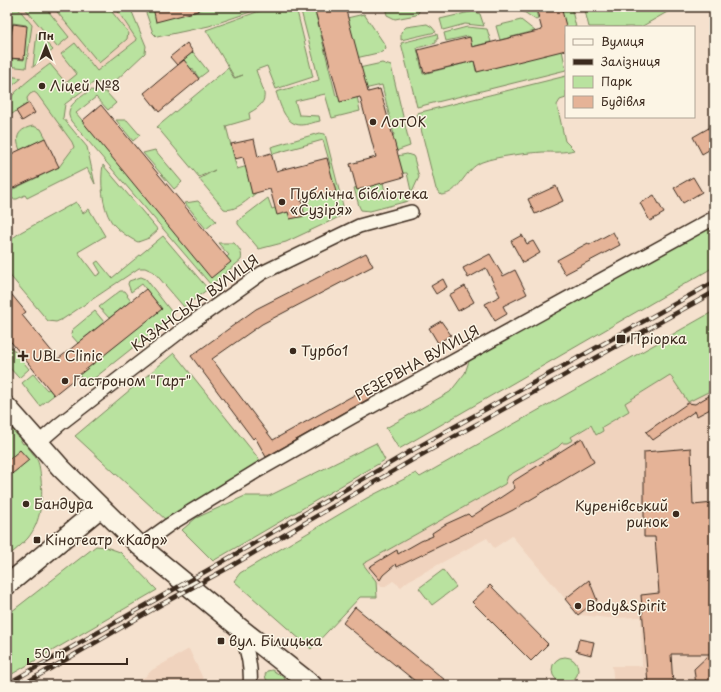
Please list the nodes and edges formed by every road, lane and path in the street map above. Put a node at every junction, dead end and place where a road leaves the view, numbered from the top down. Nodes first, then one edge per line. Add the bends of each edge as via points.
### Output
1 (411, 212) dead end
2 (714, 218) edge
3 (7, 407) edge
4 (38, 443) junction
5 (100, 508) junction
6 (140, 546) junction
7 (7, 586) edge
8 (241, 630) junction
9 (250, 685) edge
10 (312, 685) edge

1 - 4 street, КАЗАНСЬКА ВУЛИЦЯ via 359,226 262,272 186,327
2 - 6 street, РЕЗЕРВНА ВУЛИЦЯ via 346,420 257,471 169,525
3 - 4 main road
4 - 5 main road
5 - 6 main road
5 - 7 main road
6 - 8 main road
8 - 9 street via 248,656
8 - 10 main road

